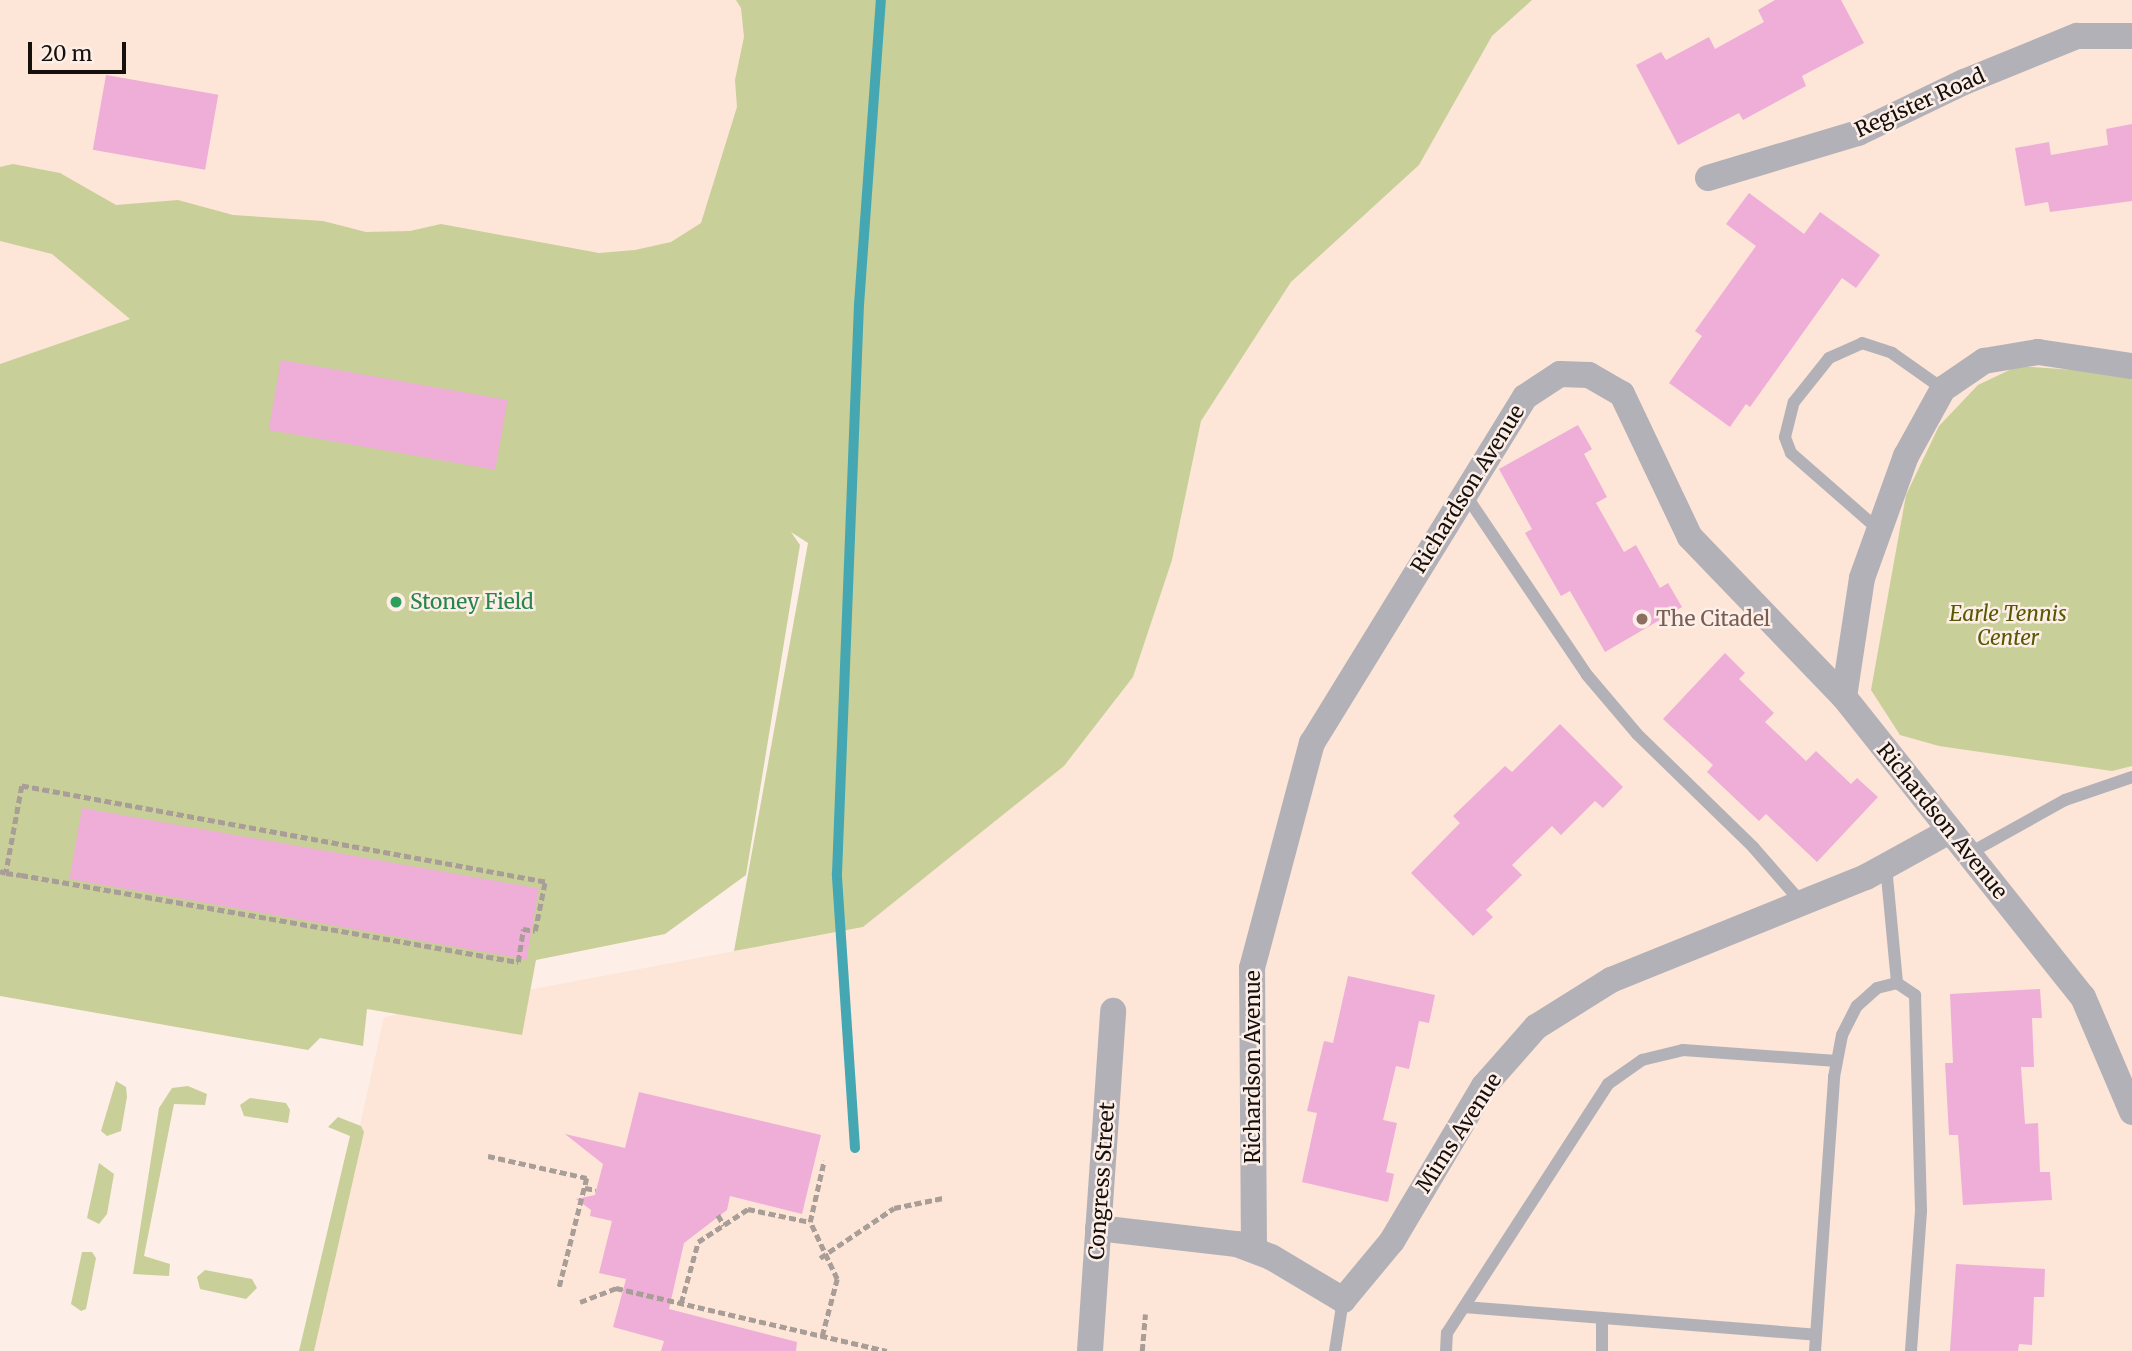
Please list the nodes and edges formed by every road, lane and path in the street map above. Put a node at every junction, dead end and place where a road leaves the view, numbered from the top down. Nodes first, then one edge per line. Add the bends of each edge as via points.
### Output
1 (2132, 36) edge
2 (1708, 178) dead end
3 (2132, 366) edge
4 (1943, 389) junction
5 (1465, 494) junction
6 (1879, 530) junction
7 (1844, 697) junction
8 (2132, 777) edge
9 (1948, 832) junction
10 (1967, 855) junction
11 (1886, 866) junction
12 (3, 872) edge
13 (1802, 903) junction
14 (1897, 983) junction
15 (1113, 1011) dead end
16 (1837, 1061) junction
17 (2132, 1112) edge
18 (488, 1156) dead end
19 (824, 1161) dead end
20 (585, 1188) junction
21 (597, 1190) dead end
22 (943, 1198) dead end
23 (718, 1215) dead end
24 (810, 1222) junction
25 (724, 1225) junction
26 (1098, 1228) junction
27 (1254, 1250) junction
28 (823, 1257) junction
29 (559, 1289) dead end
30 (1343, 1300) junction
31 (580, 1302) dead end
32 (681, 1303) junction
33 (1464, 1307) junction
34 (1145, 1314) dead end
35 (1602, 1318) junction
36 (1816, 1335) junction
37 (822, 1336) junction
38 (887, 1351) edge
39 (1090, 1351) edge
40 (1142, 1351) edge
41 (1335, 1351) edge
42 (1446, 1351) edge
43 (1602, 1351) edge
44 (1815, 1351) edge
45 (1911, 1351) edge

1 - 2 street, Register Road via 2077,36 1964,82 1858,133
3 - 4 street via 2038,352 1984,361
4 - 6 street via 1906,456
4 - 6 lane via 1892,353 1862,343 1829,358 1794,402 1786,437 1791,453
5 - 7 street, Richardson Avenue via 1525,397 1560,374 1589,375 1622,394 1690,537
5 - 13 lane via 1603,695
5 - 27 street, Richardson Avenue via 1312,743 1252,968
6 - 7 street via 1862,578
7 - 9 street, Richardson Avenue
8 - 10 lane via 2065,800
9 - 10 street, Richardson Avenue
9 - 11 street, Mims Avenue
10 - 17 street, Richardson Avenue via 2083,996
11 - 13 street, Mims Avenue
11 - 14 lane
12 - 12 path via 22,786 545,882 535,931 523,929 518,962
13 - 30 street, Mims Avenue via 1611,980 1536,1027 1484,1086 1392,1241
14 - 16 lane via 1877,988 1857,1006 1842,1035
14 - 45 lane via 1914,995 1921,1211
15 - 26 street, Congress Street
16 - 33 lane via 1683,1050 1642,1060 1608,1084
16 - 36 lane
18 - 20 path via 587,1178
19 - 24 path
20 - 21 path
20 - 29 path
22 - 28 path via 894,1208
23 - 25 path
24 - 25 path via 748,1209
24 - 28 path
25 - 32 path via 698,1242
26 - 27 street via 1207,1238
26 - 39 street, Congress Street
27 - 30 street
28 - 37 path via 838,1279
30 - 41 lane
31 - 32 path via 616,1288
32 - 37 path
33 - 35 lane
33 - 42 lane via 1447,1333
34 - 40 path
35 - 36 lane
35 - 43 lane
36 - 44 lane
37 - 38 path

